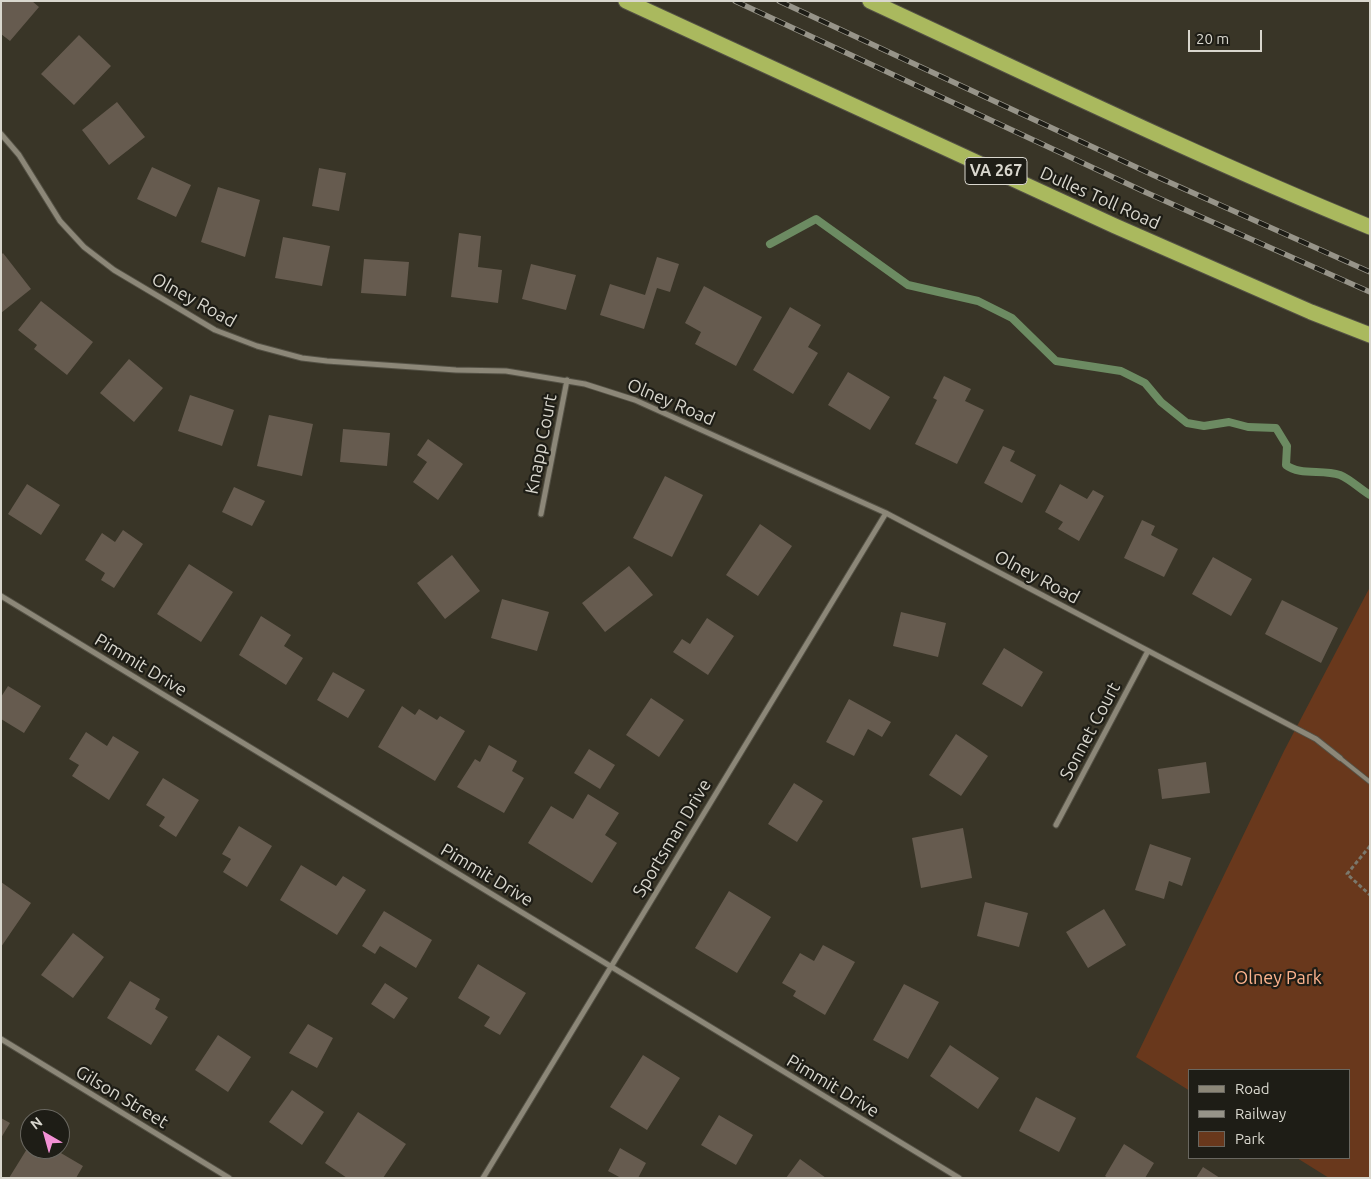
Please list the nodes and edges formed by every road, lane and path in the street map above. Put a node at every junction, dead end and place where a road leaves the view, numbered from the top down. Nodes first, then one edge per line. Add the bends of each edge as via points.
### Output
1 (626, 1) edge
2 (870, 1) edge
3 (1, 134) edge
4 (1370, 227) edge
5 (1370, 335) edge
6 (567, 380) junction
7 (886, 513) junction
8 (541, 514) dead end
9 (1, 596) edge
10 (1148, 651) junction
11 (1340, 758) joint
12 (1370, 782) edge
13 (1056, 825) dead end
14 (1370, 846) edge
15 (1370, 895) edge
16 (610, 967) junction
17 (1, 1039) edge
18 (229, 1178) edge
19 (483, 1178) edge
20 (959, 1178) edge

1 - 5 highway, Dulles Toll Road / VA 267 via 1115,226
2 - 4 highway via 1241,173
3 - 6 street, Olney Road via 19,155 60,220 84,248 114,270 215,330 302,358 506,371
6 - 7 street, Olney Road via 635,400
6 - 8 street, Knapp Court
7 - 10 street, Olney Road
7 - 16 street, Sportsman Drive
9 - 16 street, Pimmit Drive
10 - 11 street, Olney Road via 1316,739
10 - 13 street, Sonnet Court
11 - 12 lane
14 - 15 path via 1346,874
16 - 19 street, Sportsman Drive
16 - 20 street, Pimmit Drive
17 - 18 street, Gilson Street

